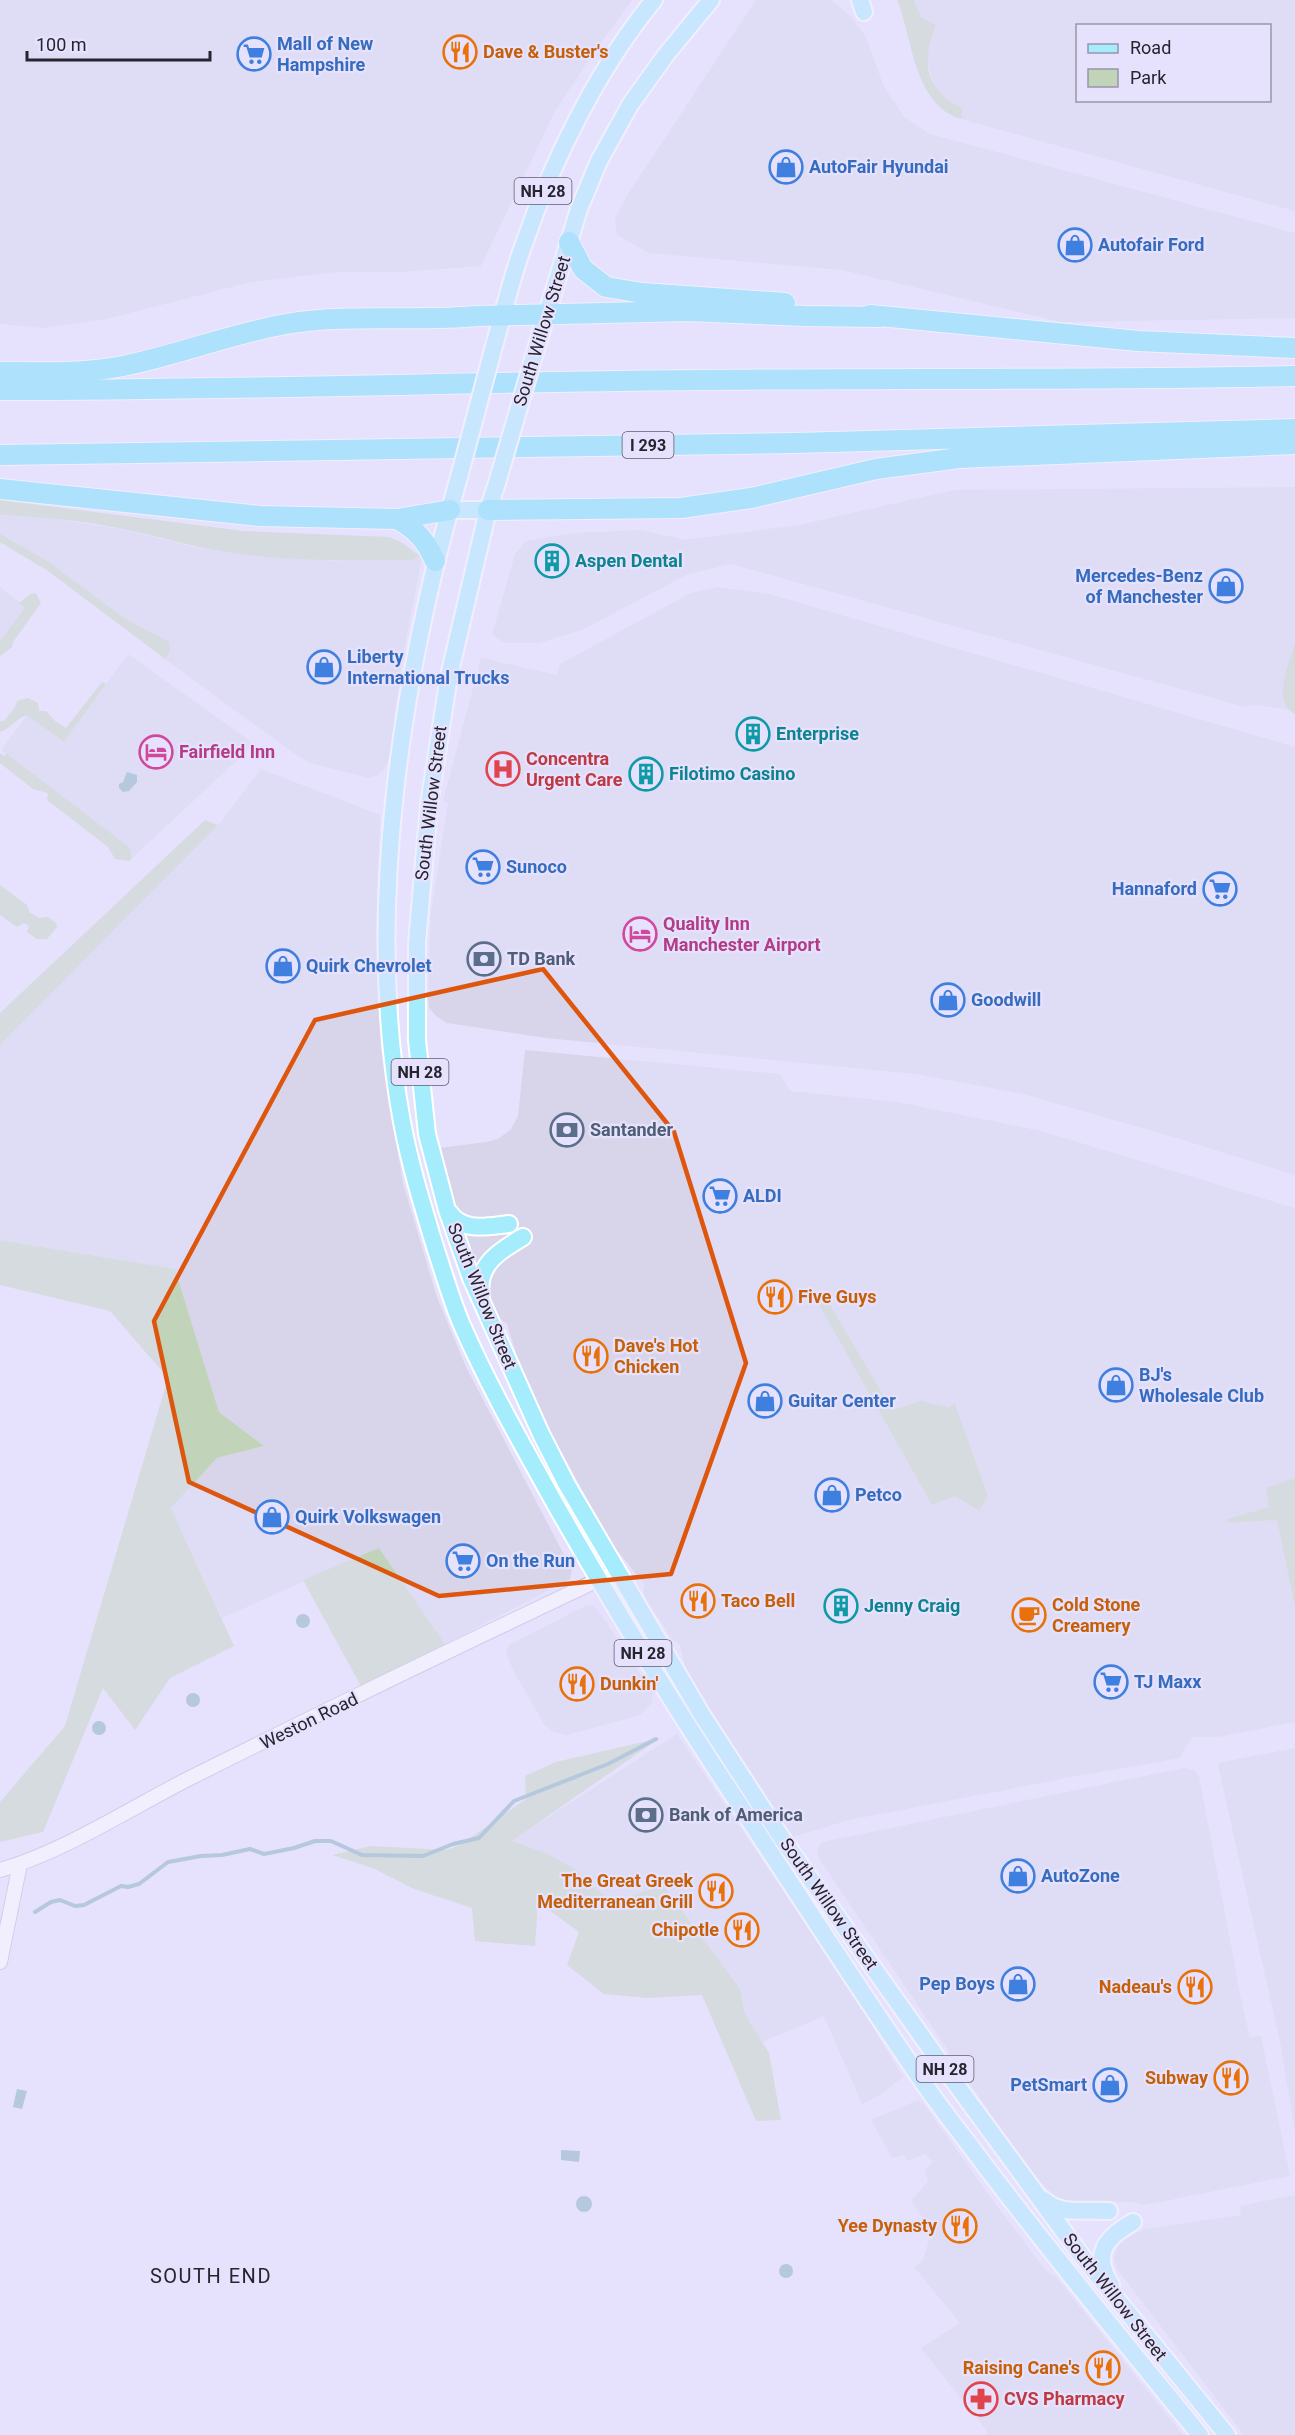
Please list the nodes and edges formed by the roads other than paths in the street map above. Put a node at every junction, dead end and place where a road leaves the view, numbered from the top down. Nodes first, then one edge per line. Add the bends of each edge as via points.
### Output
1 (654, 0) edge
2 (711, 0) edge
3 (569, 242) junction
4 (547, 314) junction
5 (502, 315) junction
6 (882, 317) junction
7 (1295, 348) edge
8 (0, 372) edge
9 (1295, 376) edge
10 (0, 390) edge
11 (1295, 429) edge
12 (1295, 444) edge
13 (0, 455) edge
14 (0, 489) edge
15 (450, 510) junction
16 (488, 510) junction
17 (397, 519) junction
18 (435, 561) junction
19 (446, 1206) junction
20 (509, 1224) dead end
21 (523, 1237) dead end
22 (483, 1308) junction
23 (617, 1571) junction
24 (598, 1580) junction
25 (20, 1864) junction
26 (0, 1870) edge
27 (0, 1962) edge
28 (1029, 2184) junction
29 (1109, 2211) dead end
30 (1133, 2222) dead end
31 (1136, 2324) junction
32 (1200, 2435) edge
33 (1227, 2435) edge

1 - 5 main road, South Willow Street / NH 28 via 608,67 557,160 524,241
2 - 3 main road, South Willow Street / NH 28 via 665,56 614,132 588,184
3 - 4 main road, South Willow Street / NH 28
3 - 6 highway via 590,276 618,291 754,300
4 - 5 highway
4 - 6 highway via 689,311
4 - 16 main road, South Willow Street / NH 28, bridge
5 - 8 highway via 287,324 121,366
5 - 15 main road, South Willow Street / NH 28, bridge
6 - 7 highway via 1138,341
9 - 10 highway
11 - 13 highway, I 293 via 796,443
12 - 16 highway via 959,458 876,469 751,498 690,507
14 - 17 highway via 260,516
15 - 16 main road
15 - 17 highway
15 - 18 main road, South Willow Street / NH 28
16 - 19 main road, South Willow Street / NH 28 via 449,676 429,805 417,932 417,1040 423,1101 427,1134
17 - 18 highway via 428,544
18 - 24 main road, South Willow Street / NH 28 via 408,707 389,871 388,983 402,1121 420,1198 462,1325 525,1452
19 - 20 main road via 455,1220 472,1227
19 - 22 main road, South Willow Street / NH 28
21 - 22 main road via 498,1252 485,1268 481,1282
22 - 23 main road, South Willow Street / NH 28 via 541,1434
23 - 24 street, Weston Road
23 - 28 main road, South Willow Street / NH 28 via 702,1715 783,1840
24 - 25 street, Weston Road
24 - 32 main road, South Willow Street / NH 28 via 676,1708 922,2082 1052,2254
25 - 26 street, Weston Road
25 - 27 street
28 - 29 main road via 1056,2209
28 - 31 main road, South Willow Street / NH 28
30 - 31 main road via 1108,2239 1102,2260 1108,2279
31 - 33 main road, South Willow Street / NH 28

